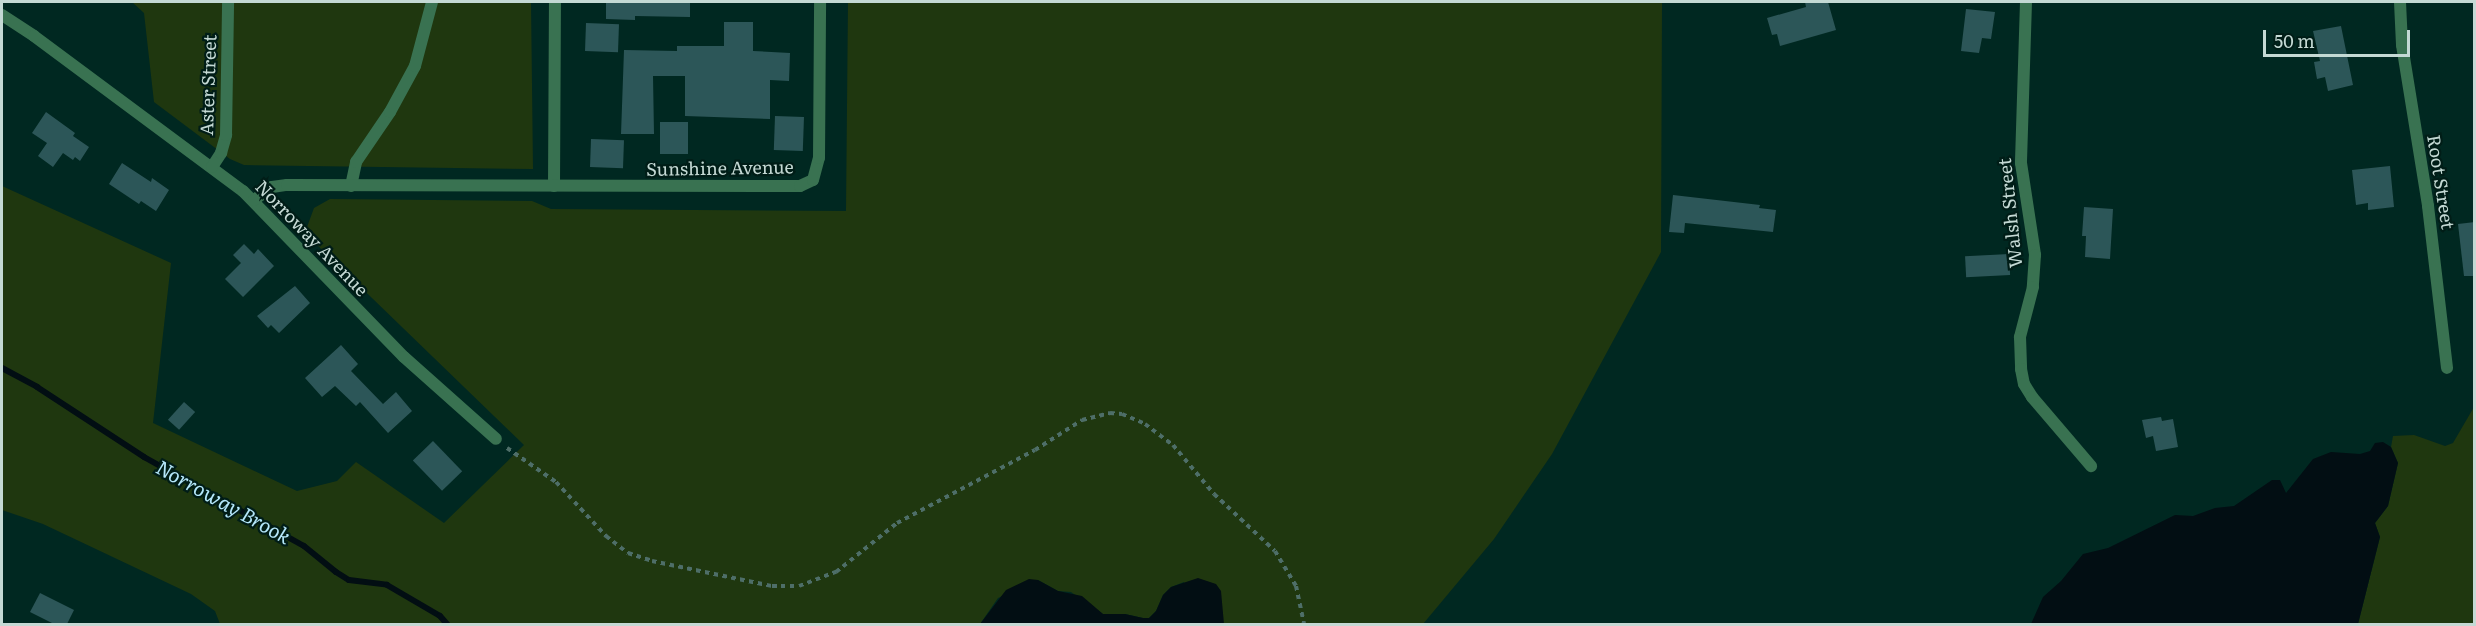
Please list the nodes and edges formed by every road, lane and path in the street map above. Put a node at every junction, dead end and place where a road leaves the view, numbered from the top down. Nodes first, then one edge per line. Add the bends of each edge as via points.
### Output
1 (228, 2) edge
2 (432, 2) edge
3 (555, 2) edge
4 (820, 2) edge
5 (2026, 2) edge
6 (2400, 2) edge
7 (2, 15) edge
8 (212, 167) junction
9 (351, 186) junction
10 (554, 186) junction
11 (254, 200) junction
12 (2447, 368) dead end
13 (496, 439) joint
14 (2091, 465) dead end
15 (1304, 624) edge

1 - 8 street, Aster Street via 227,127 224,144
2 - 9 street via 415,66 356,162
3 - 10 street
4 - 10 street, Sunshine Avenue via 819,158 816,174 807,184
5 - 14 street, Walsh Street via 2020,163 2035,255 2033,287 2020,337 2021,369 2032,397
6 - 12 street, Root Street via 2402,45 2428,206
7 - 8 street, Norroway Avenue
8 - 11 street, Norroway Avenue
9 - 10 street, Sunshine Avenue
9 - 11 street, Sunshine Avenue via 279,186 265,190
11 - 13 street, Norroway Avenue via 397,350
13 - 15 path via 556,482 606,536 628,553 772,586 799,586 836,572 897,523 1035,450 1082,420 1122,414 1145,424 1173,445 1214,494 1275,550 1296,586

